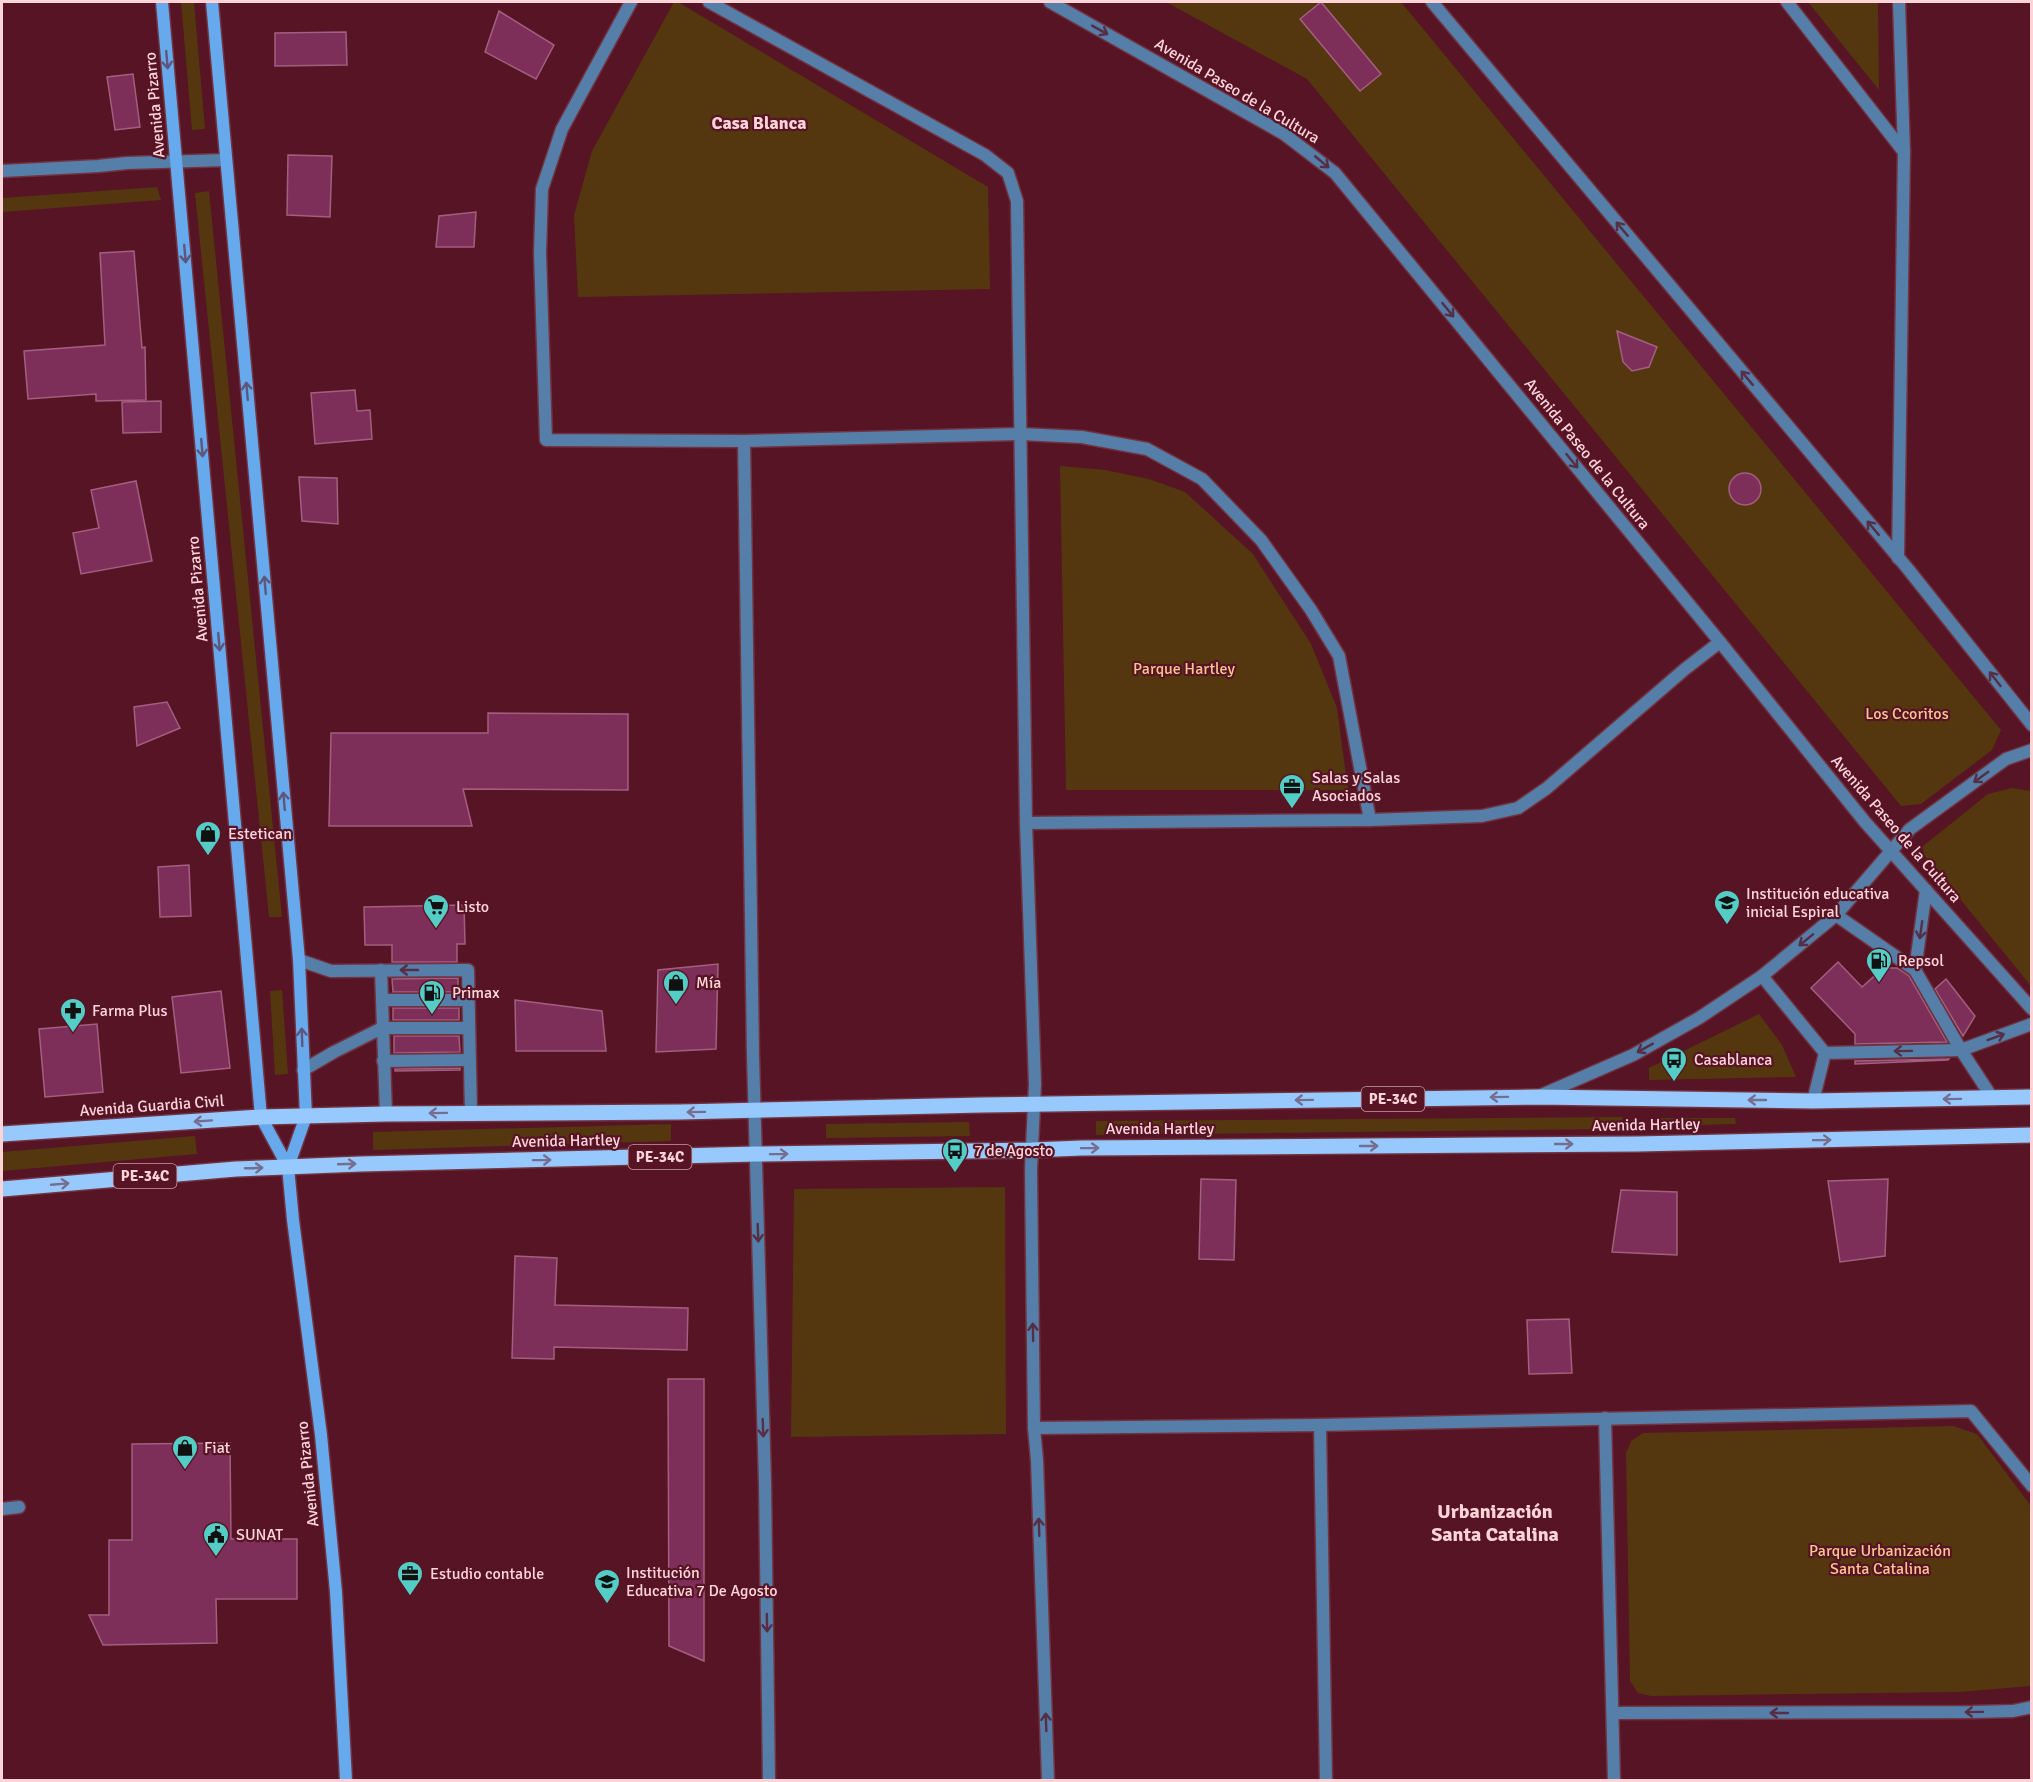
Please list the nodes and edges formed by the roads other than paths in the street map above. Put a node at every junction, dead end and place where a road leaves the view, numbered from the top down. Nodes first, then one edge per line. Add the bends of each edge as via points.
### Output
1 (162, 2) edge
2 (212, 2) edge
3 (631, 2) edge
4 (709, 2) edge
5 (1050, 2) edge
6 (1432, 2) edge
7 (1787, 2) edge
8 (1899, 2) edge
9 (1904, 152) junction
10 (226, 160) junction
11 (176, 162) junction
12 (2, 171) edge
13 (1021, 434) junction
14 (744, 441) junction
15 (1898, 558) junction
16 (1720, 642) junction
17 (2031, 725) edge
18 (2031, 750) edge
19 (1370, 820) junction
20 (1026, 824) junction
21 (1891, 853) junction
22 (1926, 890) junction
23 (1836, 915) junction
24 (299, 960) junction
25 (381, 970) junction
26 (1915, 970) junction
27 (1762, 976) junction
28 (382, 1000) junction
29 (468, 1000) junction
30 (2031, 1009) edge
31 (2031, 1024) edge
32 (382, 1028) junction
33 (469, 1028) junction
34 (1961, 1050) junction
35 (1825, 1053) junction
36 (469, 1060) junction
37 (383, 1061) junction
38 (303, 1070) junction
39 (1538, 1097) junction
40 (2031, 1097) edge
41 (1993, 1099) junction
42 (1813, 1101) junction
43 (1034, 1104) junction
44 (754, 1110) junction
45 (471, 1113) junction
46 (386, 1114) junction
47 (306, 1116) junction
48 (261, 1117) junction
49 (2, 1134) edge
50 (2031, 1135) edge
51 (1032, 1150) junction
52 (756, 1154) junction
53 (288, 1167) junction
54 (2, 1189) edge
55 (1605, 1418) junction
56 (1320, 1425) junction
57 (1034, 1428) junction
58 (2031, 1485) edge
59 (19, 1507) dead end
60 (2, 1509) edge
61 (2031, 1707) edge
62 (1614, 1713) junction
63 (346, 1780) edge
64 (769, 1780) edge
65 (1048, 1780) edge
66 (1326, 1780) edge
67 (1614, 1780) edge

1 -> 11 main road, Avenida Pizarro
2 - 10 main road, Avenida Pizarro
3 - 14 street via 562,129 542,189 540,253 546,440
4 - 13 street via 985,155 1008,173 1017,201
5 -> 16 street, Avenida Paseo de la Cultura via 1284,134 1335,172
15 -> 6 street
7 - 9 street
8 - 9 street
9 - 15 street
10 - 11 street
24 -> 10 main road, Avenida Pizarro
11 - 12 street
11 -> 48 main road, Avenida Pizarro
13 - 14 street
13 - 19 street via 1082,437 1147,449 1202,479 1261,540 1339,656
13 - 20 street
14 - 44 street
17 -> 15 street
16 - 19 street via 1518,808 1482,816
16 - 21 street, Avenida Paseo de la Cultura
18 -> 21 street via 2006,759 1910,829
19 - 20 street
20 - 43 street
21 - 22 street, Avenida Paseo de la Cultura
21 - 23 street
22 -> 26 street
22 - 30 street, Avenida Paseo de la Cultura
23 - 26 street
23 -> 27 street
24 - 25 street via 331,970
38 -> 24 main road, Avenida Pizarro
25 - 28 street
29 -> 25 street via 468,970
26 - 34 street
27 - 35 street
27 -> 39 street via 1633,1055
28 - 29 street
28 - 32 street
29 - 33 street
34 -> 31 street
32 - 33 street
32 - 37 street
32 - 38 street
33 - 36 street
34 -> 35 street
34 - 41 street
35 - 42 street
36 - 37 street
36 - 45 street
37 - 46 street
38 - 47 main road, Avenida Pizarro
42 -> 39 main road, Avenida Hartley / PE-34C
39 -> 43 main road, Avenida Hartley / PE-34C
40 - 41 main road, Avenida Hartley / PE-34C
41 -> 42 main road, Avenida Hartley / PE-34C
43 - 44 main road, Avenida Hartley / PE-34C
43 - 51 street
44 -> 45 main road, Avenida Hartley / PE-34C
44 - 52 street
45 -> 46 main road, Avenida Hartley / PE-34C
46 - 47 main road, Avenida Hartley / PE-34C
47 - 48 main road, Avenida Guardia Civil / PE-34C
47 - 53 main road, Avenida Pizarro
48 -> 49 main road, Avenida Guardia Civil / PE-34C
48 - 53 main road, Avenida Pizarro
51 -> 50 main road, Avenida Hartley / PE-34C via 1638,1144
52 -> 51 main road, Avenida Hartley / PE-34C
57 -> 51 street
53 -> 52 main road, Avenida Hartley / PE-34C
52 -> 64 street
54 -> 53 main road, PE-34C
53 - 63 main road, Avenida Pizarro via 336,1592
55 - 56 street
55 - 58 street via 1971,1411
55 - 62 street
56 - 57 street
56 - 66 street
65 -> 57 street
59 - 60 street
61 -> 62 street via 1973,1712
62 - 67 street

